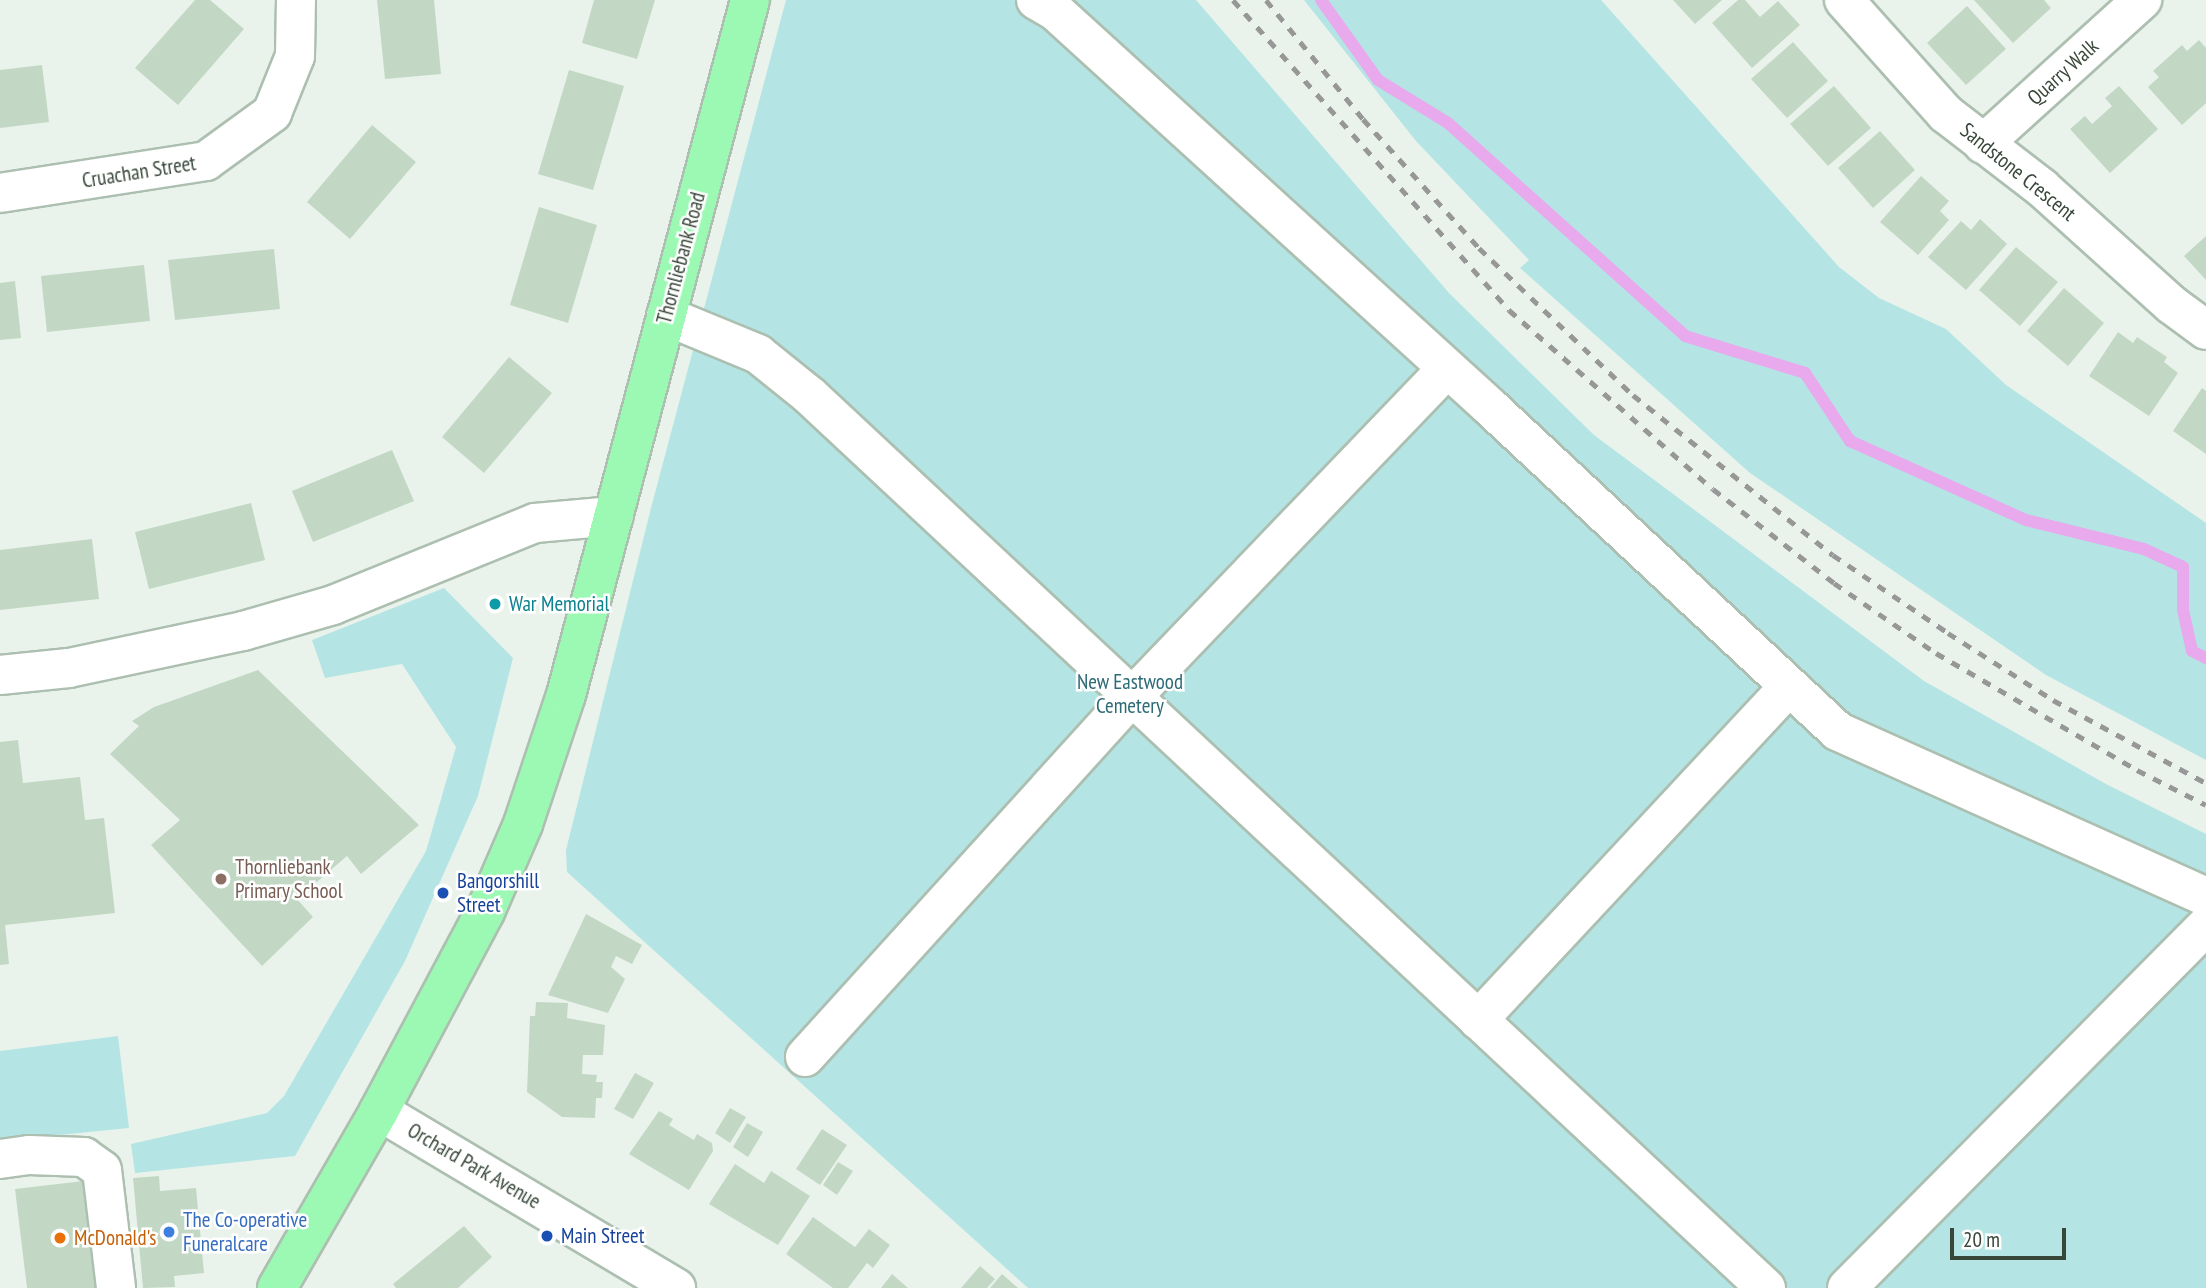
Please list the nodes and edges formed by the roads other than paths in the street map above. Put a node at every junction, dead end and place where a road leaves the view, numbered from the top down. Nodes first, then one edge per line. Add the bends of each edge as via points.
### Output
1 (296, 0) edge
2 (750, 0) edge
3 (1036, 0) edge
4 (1844, 0) edge
5 (2143, 0) edge
6 (1983, 144) junction
7 (0, 193) edge
8 (666, 316) junction
9 (2206, 330) edge
10 (1447, 368) junction
11 (614, 516) junction
12 (0, 675) edge
13 (1789, 687) junction
14 (1132, 697) junction
15 (2206, 897) edge
16 (2206, 926) edge
17 (1478, 1020) junction
18 (805, 1057) dead end
19 (379, 1111) junction
20 (0, 1159) edge
21 (116, 1288) edge
22 (276, 1288) edge
23 (676, 1288) edge
24 (1766, 1288) edge
25 (1847, 1288) edge

1 - 7 street, Cruachan Street via 295,56 272,113 206,161
2 - 8 main road, Thornliebank Road
3 - 10 street via 1055,12
4 - 6 street, Sandstone Crescent via 1946,114
5 - 6 street, Quarry Walk
6 - 9 street, Sandstone Crescent via 2042,188
8 - 11 main road, Thornliebank Road
8 - 14 street via 758,354 809,395
10 - 13 street
10 - 14 street
11 - 12 street via 535,523 333,604 243,631 69,668
11 - 19 main road via 566,695 513,849
13 - 15 street via 1837,731
13 - 17 street
14 - 17 street
14 - 18 street
16 - 25 street
17 - 24 street
19 - 22 main road
19 - 23 street, Orchard Park Avenue
20 - 21 street via 84,1157 102,1170

